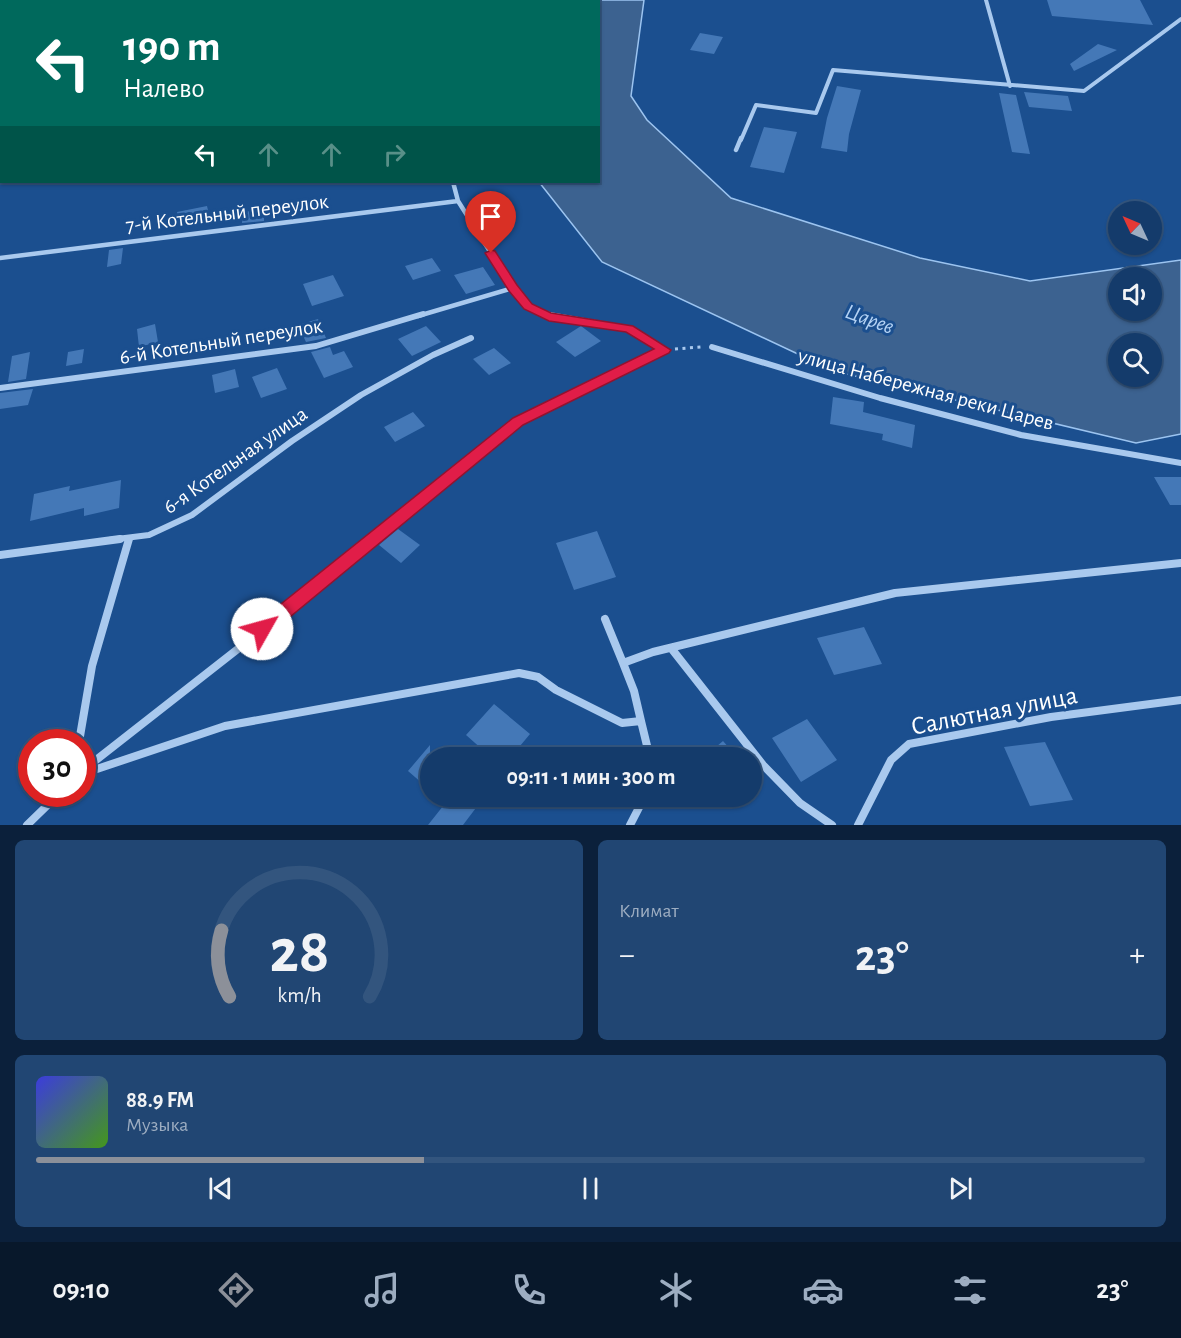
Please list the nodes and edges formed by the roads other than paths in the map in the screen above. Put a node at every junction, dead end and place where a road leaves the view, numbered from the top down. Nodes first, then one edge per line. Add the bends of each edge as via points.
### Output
1 (986, 0) edge
2 (1181, 19) edge
3 (1010, 86) junction
4 (736, 150) dead end
5 (453, 183) edge
6 (458, 201) junction
7 (0, 258) edge
8 (513, 288) junction
9 (471, 338) dead end
10 (712, 347) road end
11 (0, 388) edge
12 (1181, 463) edge
13 (129, 538) junction
14 (0, 555) edge
15 (1181, 563) edge
16 (605, 619) dead end
17 (671, 648) junction
18 (623, 663) junction
19 (1181, 700) edge
20 (640, 721) junction
21 (80, 729) edge
22 (647, 747) edge
23 (96, 762) edge
24 (96, 768) edge
25 (46, 807) edge
26 (639, 807) edge
27 (27, 825) edge
28 (630, 825) edge
29 (832, 825) edge
30 (858, 825) edge

1 - 3 street
2 - 3 street via 1084,91
3 - 4 street via 833,70 816,113 756,105
5 - 6 street
6 - 7 street, 7-й Котельный переулок
6 - 8 street
8 - 11 street, 6-й Котельный переулок via 316,346
8 - 23 street via 528,307 549,317 629,329 664,350 518,422
9 - 13 street, 6-я Котельная улица via 435,354 314,425 192,515 149,535
10 - 12 street, улица Набережная реки Царев via 880,398 1021,435
13 - 14 street, 6-я Котельная улица
13 - 21 street
15 - 17 street via 895,593
16 - 18 street
17 - 18 street
17 - 29 street via 763,765 800,803
18 - 20 street
19 - 30 street, Салютная улица via 1051,717 909,744 891,760
20 - 22 street
20 - 24 street via 622,723 564,695 538,677 519,673 225,726
25 - 27 street
26 - 28 street

